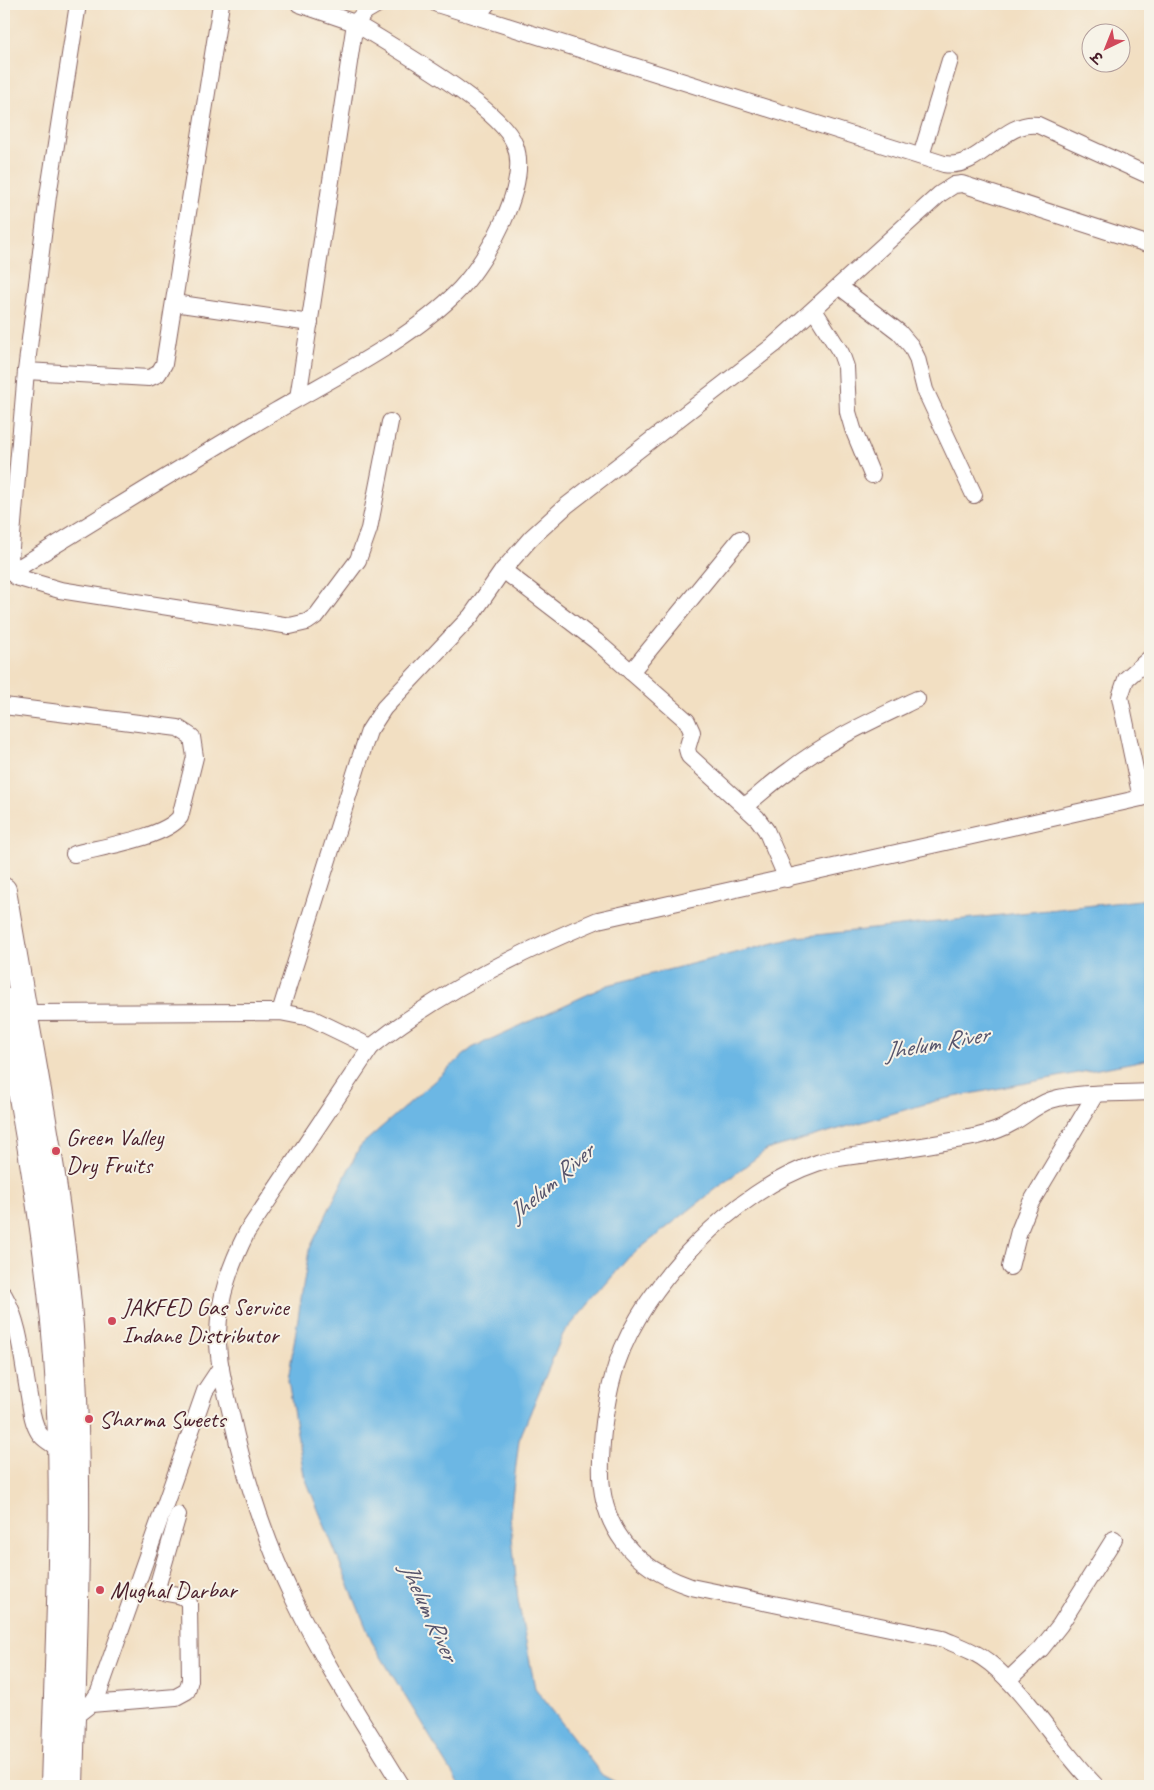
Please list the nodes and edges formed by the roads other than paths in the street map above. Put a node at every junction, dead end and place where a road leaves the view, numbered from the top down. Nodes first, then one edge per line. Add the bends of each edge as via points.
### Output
1 (78, 4) edge
2 (220, 4) edge
3 (299, 4) edge
4 (378, 4) edge
5 (437, 4) edge
6 (482, 10) edge
7 (355, 23) junction
8 (950, 60) dead end
9 (921, 156) junction
10 (1150, 176) edge
11 (1150, 245) edge
12 (840, 287) junction
13 (174, 303) junction
14 (814, 310) junction
15 (310, 322) junction
16 (26, 371) junction
17 (298, 398) junction
18 (390, 422) dead end
19 (872, 475) dead end
20 (974, 495) dead end
21 (740, 539) dead end
22 (503, 570) junction
23 (6, 571) edge
24 (1150, 658) edge
25 (631, 672) junction
26 (917, 699) dead end
27 (4, 706) edge
28 (1146, 797) edge
29 (745, 806) junction
30 (74, 854) dead end
31 (787, 879) junction
32 (4, 890) edge
33 (4, 1000) edge
34 (280, 1012) junction
35 (24, 1013) junction
36 (371, 1047) junction
37 (1150, 1092) edge
38 (1095, 1095) junction
39 (1010, 1267) dead end
40 (4, 1295) edge
41 (221, 1367) junction
42 (69, 1453) junction
43 (178, 1515) dead end
44 (1114, 1539) dead end
45 (1008, 1680) junction
46 (91, 1704) junction
47 (73, 1718) junction
48 (53, 1786) edge
49 (71, 1786) edge
50 (402, 1786) edge
51 (1096, 1786) edge

1 - 16 street via 48,196
2 - 13 street
3 - 7 street
4 - 7 street via 366,10
5 - 6 street
6 - 9 street
7 - 15 street
7 - 17 street via 480,103 500,121 515,145 518,167 504,220 461,288 383,350
8 - 9 street
9 - 10 street via 944,164 960,163 972,159 1012,131 1028,124 1038,125
11 - 12 street via 962,184 954,185 940,194
12 - 14 street
12 - 20 street via 899,332 911,346 925,390
13 - 15 street
13 - 16 street via 164,364 158,374 149,378
14 - 19 street via 846,367 848,412
14 - 22 street via 774,345 566,506
15 - 17 street
16 - 23 street
17 - 23 street via 23,565
18 - 23 street via 369,529 358,560 317,615 307,622 290,626 60,590
21 - 25 street
22 - 25 street
22 - 34 street via 471,616 400,689 369,732
24 - 28 street via 1126,679 1120,697
25 - 29 street via 686,721 692,732 689,756
26 - 29 street via 829,744
27 - 30 street via 178,728 192,736 194,757 176,823 161,832
28 - 31 street
29 - 31 street via 766,830
31 - 36 street via 598,920 546,942 448,995
32 - 35 highway
33 - 42 highway via 44,1233
34 - 35 street
34 - 36 street via 311,1018
35 - 42 highway via 63,1251 72,1341
36 - 41 street via 252,1224 231,1263 221,1301 218,1334
37 - 38 street
38 - 39 street via 1030,1204
38 - 45 street via 1051,1100 1033,1108 1012,1124 979,1136 822,1162 800,1170 751,1197 685,1256 657,1289 633,1326 617,1363 601,1441 600,1476 605,1505 615,1529 647,1567 667,1579 723,1595 943,1639 989,1662
40 - 42 street via 21,1349 33,1419 40,1434
41 - 46 street via 205,1391 104,1678
41 - 50 street via 237,1439 262,1524 294,1600
42 - 47 highway
42 - 48 highway via 60,1539
43 - 46 street via 158,1588 164,1593 182,1596 189,1603 190,1680 187,1692 176,1697
44 - 45 street via 1060,1625 1041,1650
45 - 51 street
46 - 47 street
47 - 49 highway

